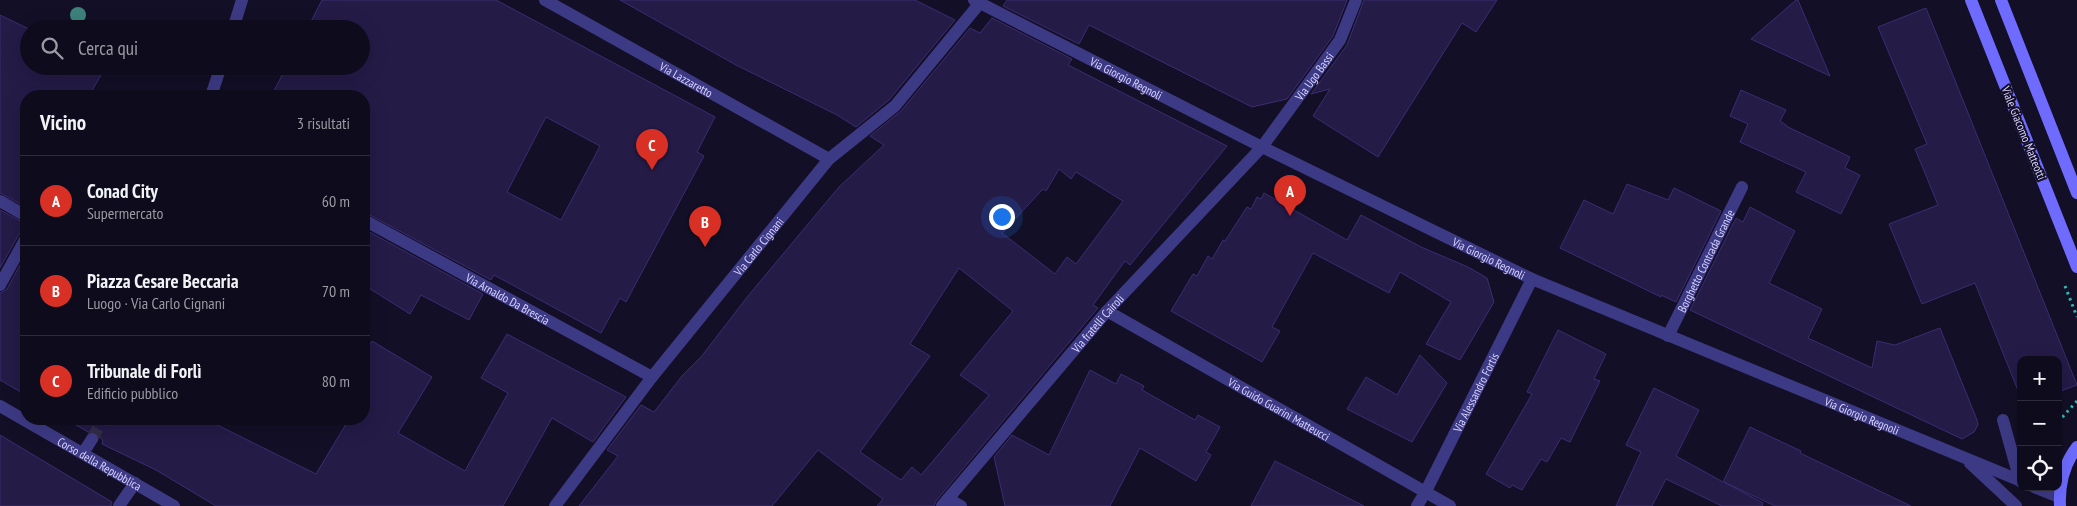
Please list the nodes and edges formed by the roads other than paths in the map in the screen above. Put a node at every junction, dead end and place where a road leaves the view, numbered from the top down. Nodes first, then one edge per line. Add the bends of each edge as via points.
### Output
1 (242, 0) edge
2 (545, 0) edge
3 (1356, 0) edge
4 (1971, 0) edge
5 (2001, 0) edge
6 (977, 1) edge
7 (236, 20) edge
8 (218, 75) edge
9 (213, 90) edge
10 (1262, 147) junction
11 (829, 159) junction
12 (1742, 187) dead end
13 (2077, 193) edge
14 (0, 201) edge
15 (20, 213) edge
16 (370, 223) edge
17 (20, 249) edge
18 (2077, 267) edge
19 (1532, 279) junction
20 (0, 285) edge
21 (1107, 311) junction
22 (1668, 336) junction
23 (652, 377) junction
24 (0, 406) edge
25 (20, 417) edge
26 (2003, 420) dead end
27 (34, 425) edge
28 (92, 440) tunnel mouth
29 (2077, 447) edge
30 (83, 453) junction
31 (1966, 459) junction
32 (2017, 470) edge
33 (2017, 480) edge
34 (135, 483) junction
35 (2041, 491) edge
36 (1425, 493) junction
37 (945, 502) edge
38 (2059, 502) edge
39 (119, 506) edge
40 (174, 506) edge
41 (555, 506) edge
42 (961, 506) edge
43 (1417, 506) edge
44 (1450, 506) edge
45 (2016, 506) edge

1 - 7 street
2 - 11 street, Via Lazzaretto
3 - 10 street, Via Ugo Bassi via 1340,40
4 - 18 main road, Viale Giacomo Matteotti
5 - 13 main road
6 - 10 street, Via Giorgio Regnoli
6 - 11 street, Via Carlo Cignani via 895,106
8 - 9 street
10 - 19 street, Via Giorgio Regnoli
10 - 21 street, Via fratelli Cairoli
11 - 23 street, Via Carlo Cignani
12 - 22 street, Borghetto Contrada Grande
14 - 15 street
16 - 23 street, Via Arnaldo Da Brescia
17 - 20 street
19 - 22 street, Via Giorgio Regnoli
19 - 36 street, Via Alessandro Fortis
21 - 36 street, Via Guido Guarini Matteucci
21 - 37 street, Via fratelli Cairoli
22 - 31 street, Via Giorgio Regnoli
23 - 41 street, Via Carlo Cignani
24 - 25 street, Corso della Repubblica
26 - 32 street
27 - 30 street, Corso della Repubblica
28 - 30 street
29 - 38 main road via 2066,466
30 - 34 street, Corso della Repubblica
31 - 33 street, Via Giorgio Regnoli
31 - 45 street
34 - 39 street
34 - 40 street, Corso della Repubblica
35 - 38 street
36 - 43 street, Via Alessandro Fortis
36 - 44 street, Via Guido Guarini Matteucci
37 - 42 street

